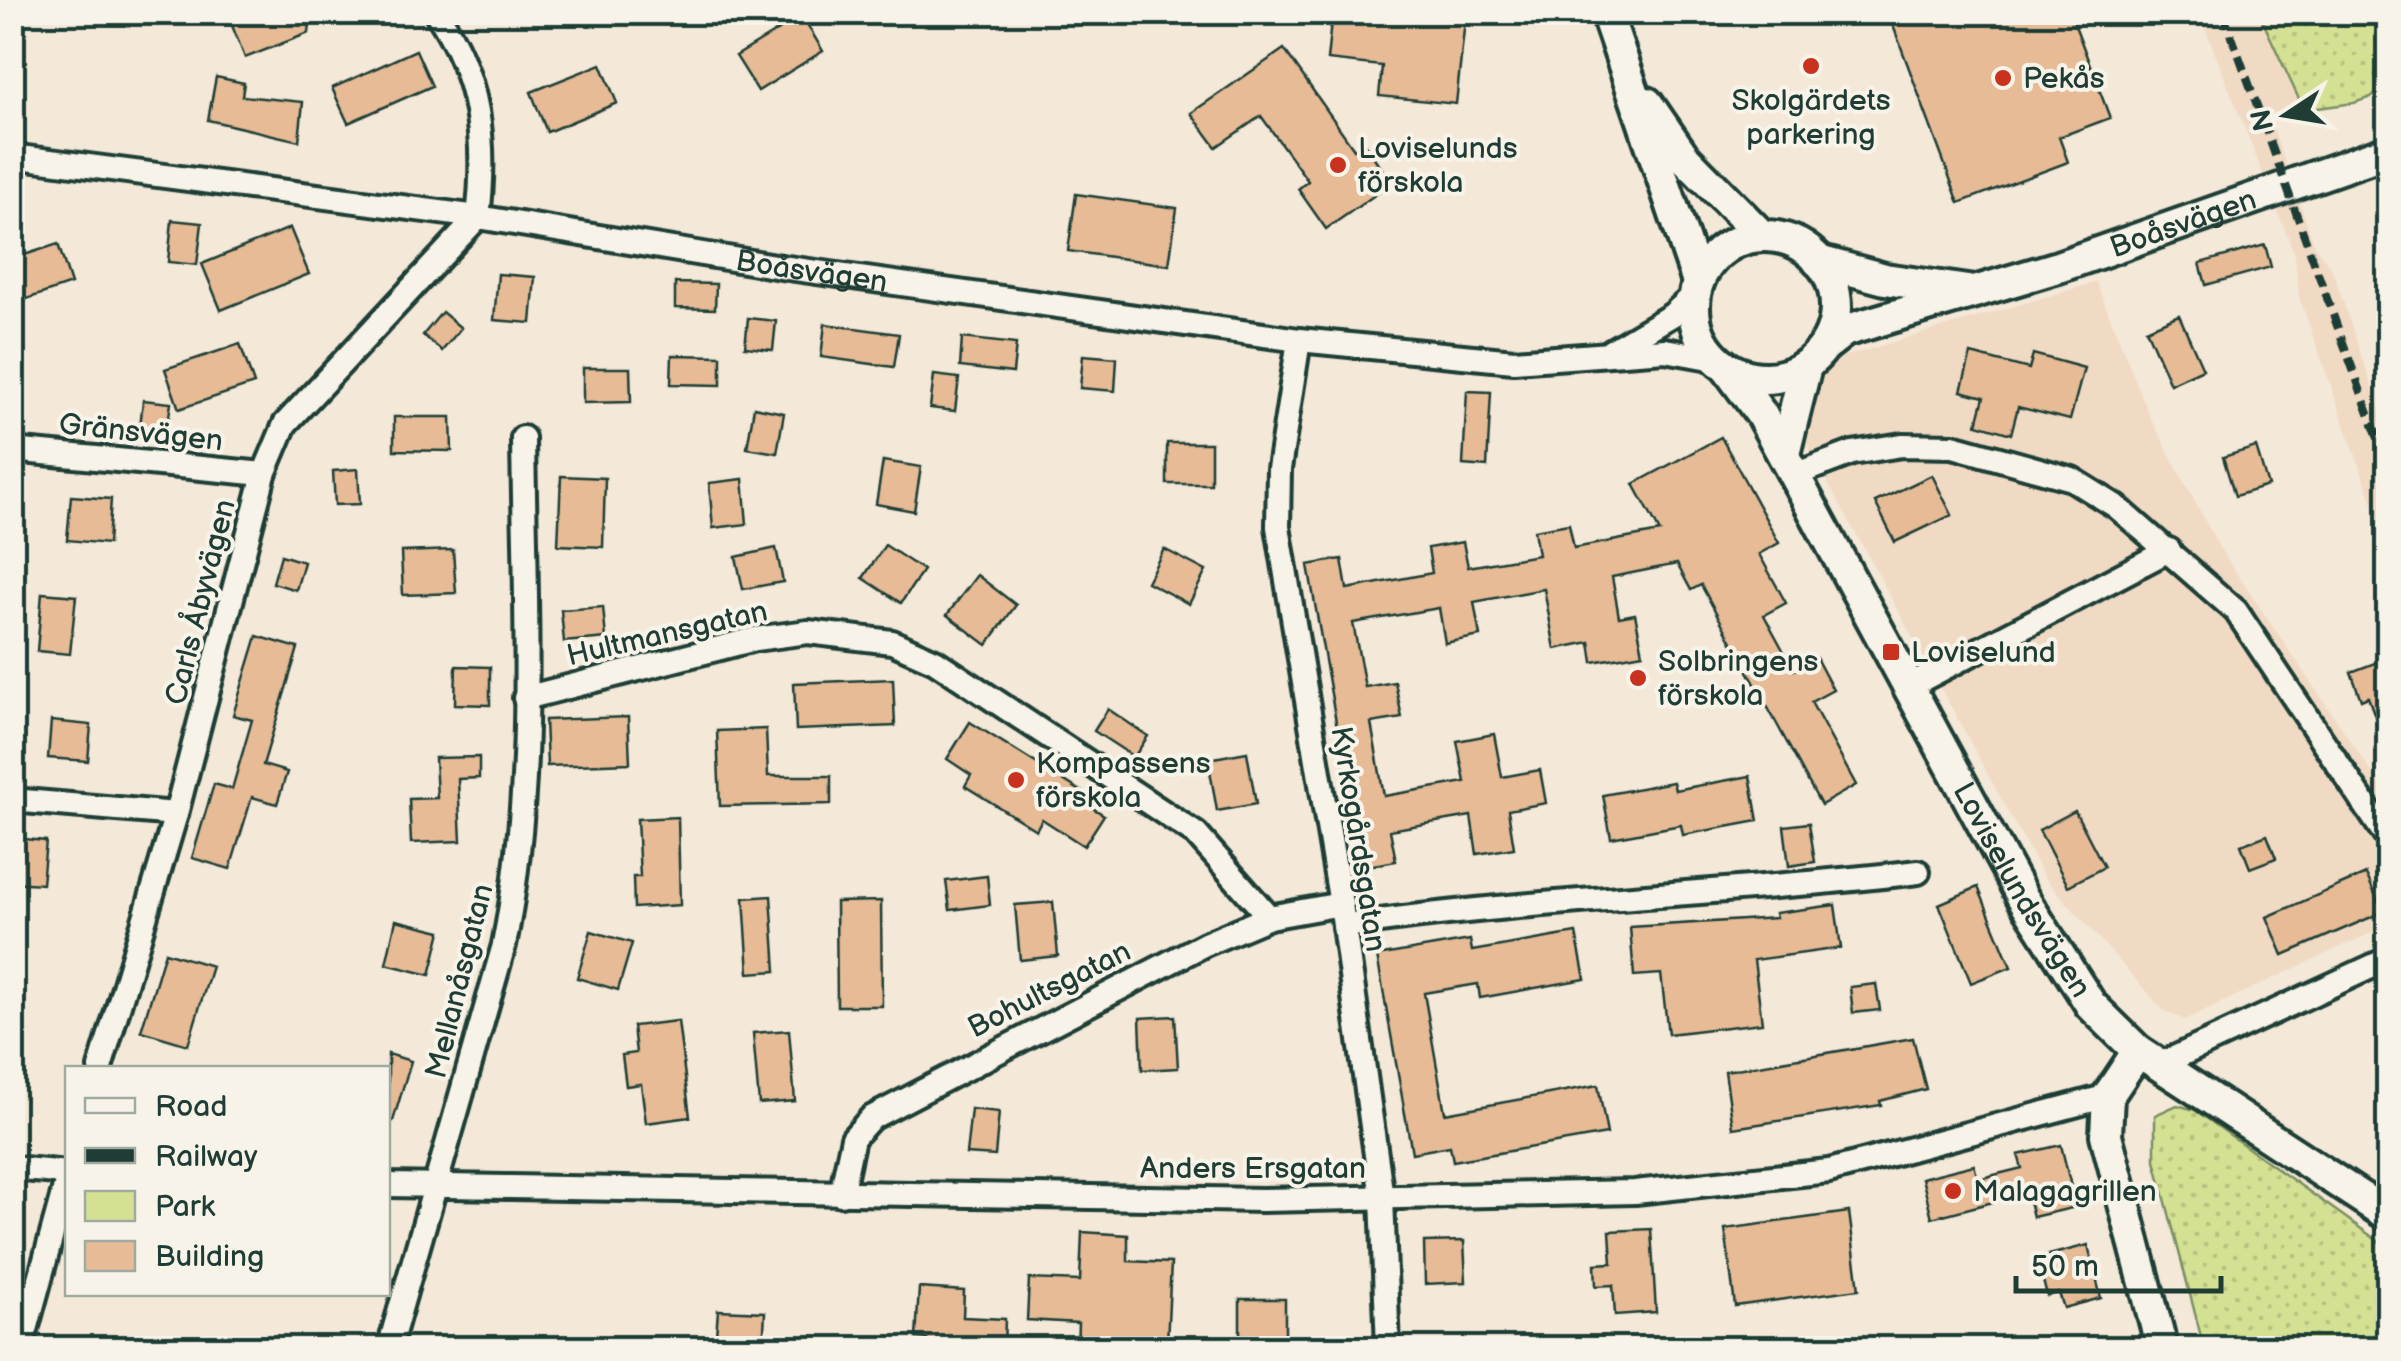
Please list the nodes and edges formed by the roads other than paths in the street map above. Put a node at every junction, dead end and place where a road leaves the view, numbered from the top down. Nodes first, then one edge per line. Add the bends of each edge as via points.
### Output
1 (436, 12) edge
2 (1606, 12) edge
3 (1628, 75) junction
4 (2388, 151) edge
5 (12, 156) edge
6 (478, 217) junction
7 (1762, 236) junction
8 (1818, 260) junction
9 (1696, 288) junction
10 (1976, 292) junction
11 (1299, 340) junction
12 (1611, 351) junction
13 (1816, 356) junction
14 (1721, 364) junction
15 (524, 438) dead end
16 (12, 450) edge
17 (1789, 464) junction
18 (264, 474) junction
19 (2169, 550) junction
20 (1910, 686) junction
21 (525, 698) junction
22 (12, 800) edge
23 (176, 814) junction
24 (2388, 839) edge
25 (1918, 872) dead end
26 (1342, 915) junction
27 (1270, 917) junction
28 (2388, 960) edge
29 (2149, 1058) junction
30 (101, 1066) edge
31 (2108, 1096) junction
32 (12, 1168) edge
33 (65, 1174) edge
34 (65, 1185) edge
35 (390, 1185) edge
36 (435, 1186) junction
37 (841, 1194) junction
38 (1382, 1198) junction
39 (2388, 1215) edge
40 (21, 1348) edge
41 (388, 1348) edge
42 (1388, 1348) edge
43 (2162, 1348) edge

1 - 6 street via 468,68 482,126
2 - 3 street
3 - 7 street via 1684,157
3 - 9 street
4 - 10 street, Boåsvägen
5 - 6 street, Boåsvägen
6 - 11 street, Boåsvägen
6 - 18 street, Carls Åbyvägen via 285,424
7 - 8 street via 1790,240
7 - 9 street via 1723,249
8 - 10 street, Boåsvägen via 1885,280
8 - 13 street via 1835,297 1835,320
9 - 12 street, Boåsvägen via 1672,315
9 - 14 street via 1696,328
10 - 13 street, Boåsvägen via 1844,332
11 - 12 street, Boåsvägen via 1514,361
11 - 26 street, Kyrkogårdsgatan via 1279,469 1278,527
12 - 14 street, Boåsvägen via 1665,350
13 - 14 street via 1767,379
13 - 17 street
14 - 17 street, Loviselundsvägen
15 - 21 street, Mellanåsgatan
16 - 18 street, Gränsvägen
17 - 19 street via 1902,445 1954,446 2072,479
17 - 20 street, Loviselundsvägen
18 - 23 street, Carls Åbyvägen
19 - 20 street
19 - 24 street via 2236,611
20 - 29 street, Loviselundsvägen via 2052,946 2091,1005
21 - 27 street, Hultmansgatan via 754,639 808,632 892,642 936,661 1196,834
21 - 36 street, Mellanåsgatan via 515,890
22 - 23 street
23 - 30 street, Carls Åbyvägen
25 - 26 street, Bohultsgatan via 1653,898
26 - 27 street, Bohultsgatan
26 - 38 street, Kyrkogårdsgatan
27 - 37 street, Bohultsgatan via 871,1118 853,1138
28 - 29 street
29 - 31 street
29 - 39 street, Loviselundsvägen
31 - 38 street, Anders Ersgatan via 1829,1171 1634,1192
31 - 43 street via 2106,1135
32 - 33 street
34 - 40 street
35 - 36 street, Anders Ersgatan
36 - 37 street, Anders Ersgatan
36 - 41 street, Mellanåsgatan
37 - 38 street, Anders Ersgatan
38 - 42 street, Kyrkogårdsgatan

